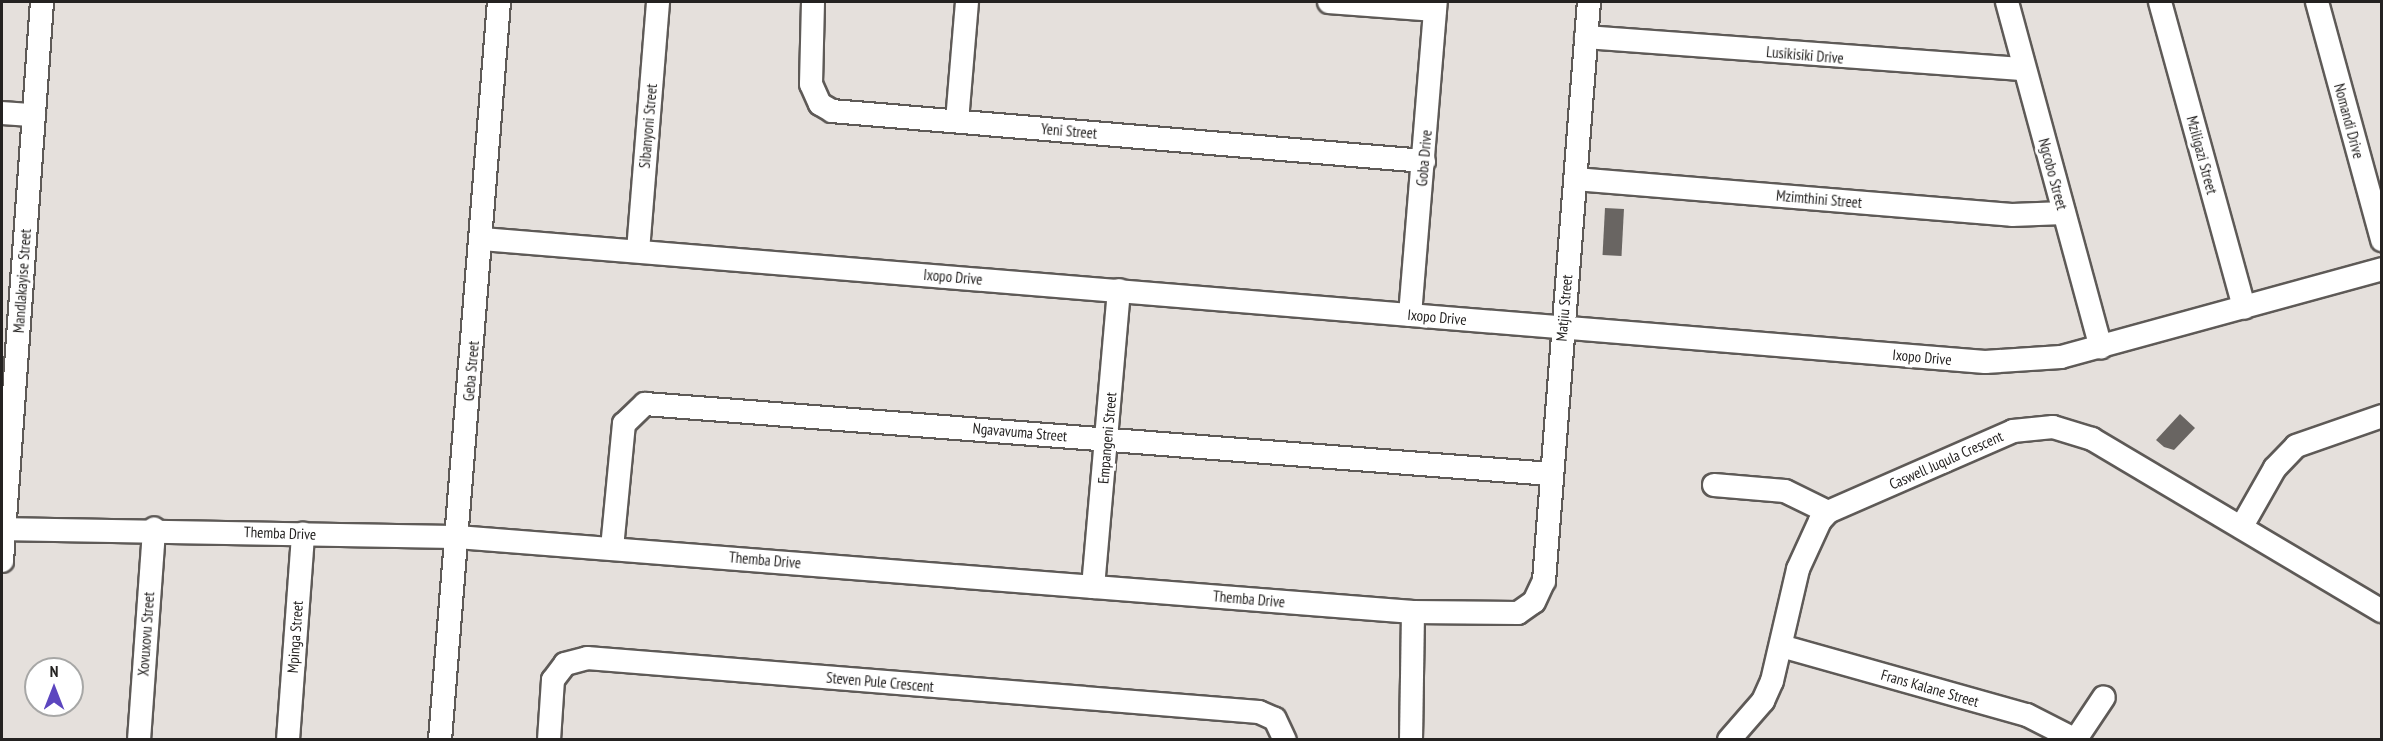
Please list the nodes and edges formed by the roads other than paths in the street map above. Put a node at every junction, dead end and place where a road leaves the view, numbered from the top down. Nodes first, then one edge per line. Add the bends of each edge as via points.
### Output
1 (42, 2) edge
2 (499, 2) edge
3 (658, 2) edge
4 (813, 2) edge
5 (968, 2) edge
6 (1329, 2) edge
7 (1589, 2) edge
8 (2007, 2) edge
9 (2160, 2) edge
10 (2317, 2) edge
11 (1435, 6) edge
12 (1586, 37) junction
13 (2024, 69) junction
14 (2, 113) edge
15 (34, 115) junction
16 (957, 121) junction
17 (1424, 161) junction
18 (1575, 179) junction
19 (2064, 213) junction
20 (482, 239) junction
21 (2382, 240) edge
22 (638, 251) junction
23 (12, 267) edge
24 (2382, 269) edge
25 (1119, 290) junction
26 (2244, 308) junction
27 (1410, 315) junction
28 (1562, 328) junction
29 (2101, 347) junction
30 (2382, 416) edge
31 (1108, 439) junction
32 (1550, 474) junction
33 (1713, 485) dead end
34 (1828, 512) junction
35 (2242, 526) junction
36 (3, 529) edge
37 (154, 529) junction
38 (303, 534) junction
39 (457, 537) junction
40 (612, 548) junction
41 (2, 561) edge
42 (1093, 586) junction
43 (1526, 610) joint
44 (2382, 611) edge
45 (1413, 612) junction
46 (1781, 646) junction
47 (2104, 697) dead end
48 (2076, 739) edge
49 (139, 740) edge
50 (288, 740) edge
51 (440, 740) edge
52 (549, 740) edge
53 (1285, 740) edge
54 (1411, 740) edge
55 (1728, 740) edge

1 - 15 street, Mandlakayise Street
2 - 20 street, Geba Street
3 - 22 street, Sibanyoni Street
4 - 16 street, Yeni Street via 809,75 820,104 869,116
5 - 16 street
6 - 11 street
7 - 12 street, Matjiu Street
8 - 13 street, Ngcobo Street
9 - 26 street, Mziligazi Street
10 - 21 street, Nomandi Drive
11 - 17 street, Goba Drive
12 - 13 street, Lusikisiki Drive
12 - 18 street, Matjiu Street
13 - 19 street, Ngcobo Street
14 - 15 street
15 - 23 street, Mandlakayise Street
16 - 17 street, Yeni Street
17 - 27 street, Goba Drive
18 - 19 street, Mzimthini Street via 2012,214
18 - 28 street, Matjiu Street
19 - 29 street, Ngcobo Street
20 - 22 street, Ixopo Drive
20 - 39 street, Geba Street
22 - 25 street, Ixopo Drive
23 - 36 street, Mandlakayise Street
24 - 26 street, Ixopo Drive
25 - 27 street, Ixopo Drive
25 - 31 street, Empangeni Street
26 - 29 street, Ixopo Drive
27 - 28 street, Ixopo Drive
28 - 29 street, Ixopo Drive via 1985,362 2032,361
28 - 32 street, Matjiu Street
30 - 35 street via 2296,446 2275,468
31 - 32 street, Ngavavuma Street
31 - 40 street, Ngavavuma Street via 645,404 624,424
31 - 42 street, Empangeni Street
32 - 43 street, Matjiu Street via 1544,581
33 - 34 street via 1785,491
34 - 35 street, Caswell Juqula Crescent via 1990,439 2053,428 2092,439
34 - 46 street via 1804,549
35 - 44 street, Caswell Juqula Crescent
36 - 37 street, Themba Drive
36 - 41 street, Mandlakayise Street
37 - 38 street, Themba Drive
37 - 49 street, Xovuxovu Street
38 - 39 street, Themba Drive
38 - 50 street, Mpinga Street
39 - 40 street, Themba Drive
39 - 51 street, Geba Street
40 - 42 street, Themba Drive
42 - 45 street, Themba Drive
43 - 45 street, Themba Drive via 1506,616
45 - 54 street
46 - 48 street, Frans Kalane Street via 2026,715
46 - 55 street via 1763,701
47 - 48 street, Frans Kalane Street
52 - 53 street, Steven Pule Crescent via 553,680 565,664 587,658 1259,712 1275,719

